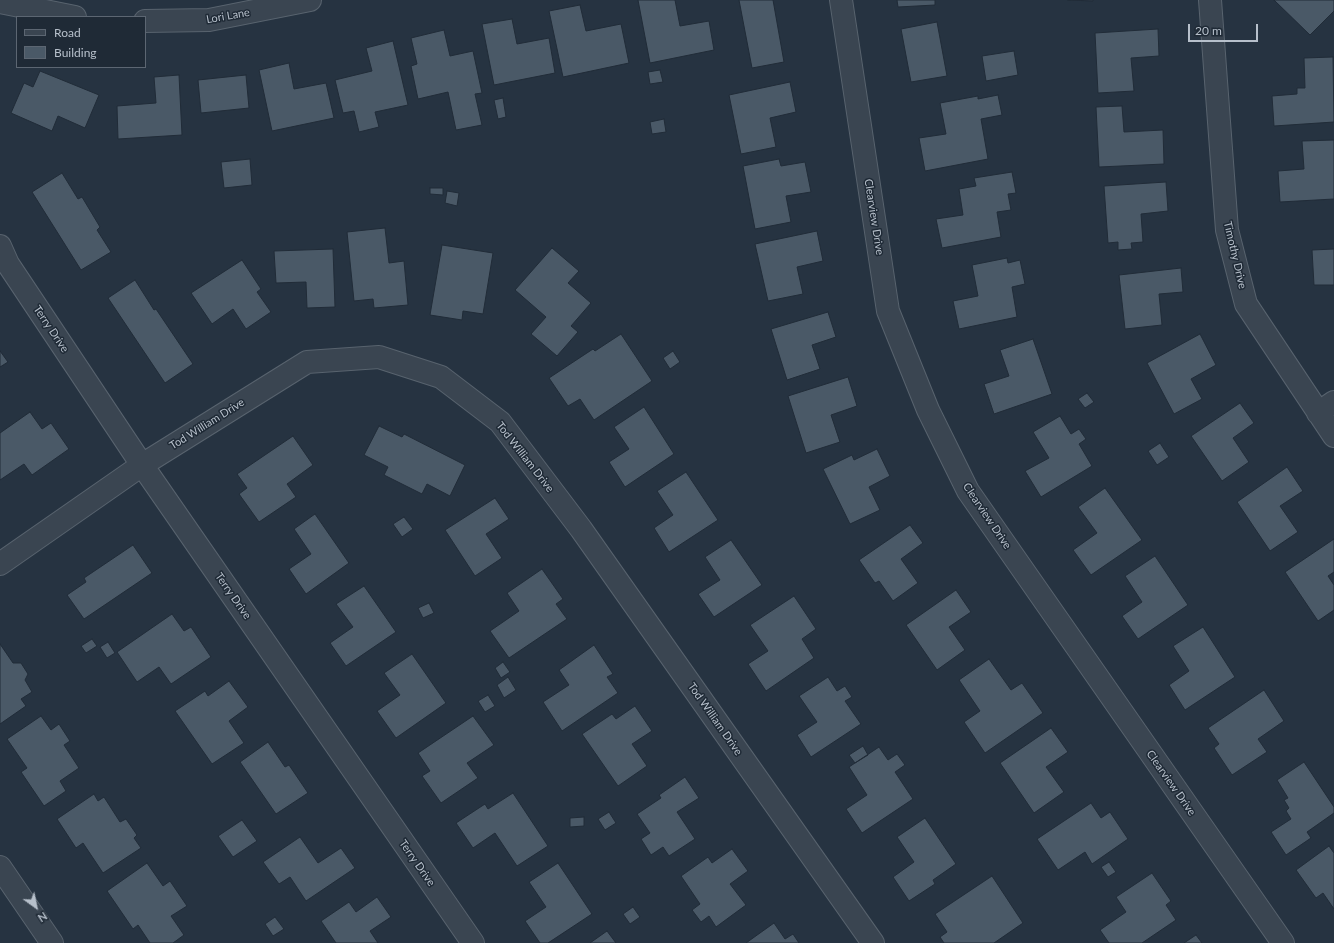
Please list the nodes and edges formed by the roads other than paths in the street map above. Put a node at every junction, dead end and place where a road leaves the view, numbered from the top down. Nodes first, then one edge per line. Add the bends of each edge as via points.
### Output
1 (310, 0) edge
2 (841, 0) edge
3 (1210, 0) edge
4 (0, 2) edge
5 (70, 16) edge
6 (146, 21) edge
7 (0, 246) edge
8 (1326, 407) edge
9 (1334, 436) edge
10 (142, 465) junction
11 (0, 564) edge
12 (0, 867) edge
13 (52, 943) edge
14 (473, 943) edge
15 (873, 943) edge
16 (1282, 943) edge

1 - 6 street, Lori Lane via 209,20
2 - 16 street, Clearview Drive via 888,311 928,410 968,491
3 - 8 street, Timothy Drive via 1227,230 1246,304
4 - 5 street
7 - 10 street, Terry Drive via 8,264
8 - 9 street, Timothy Drive
10 - 11 street, Tod William Drive
10 - 14 street, Terry Drive
10 - 15 street, Tod William Drive via 307,362 379,357 441,377 505,428 581,529
12 - 13 street

